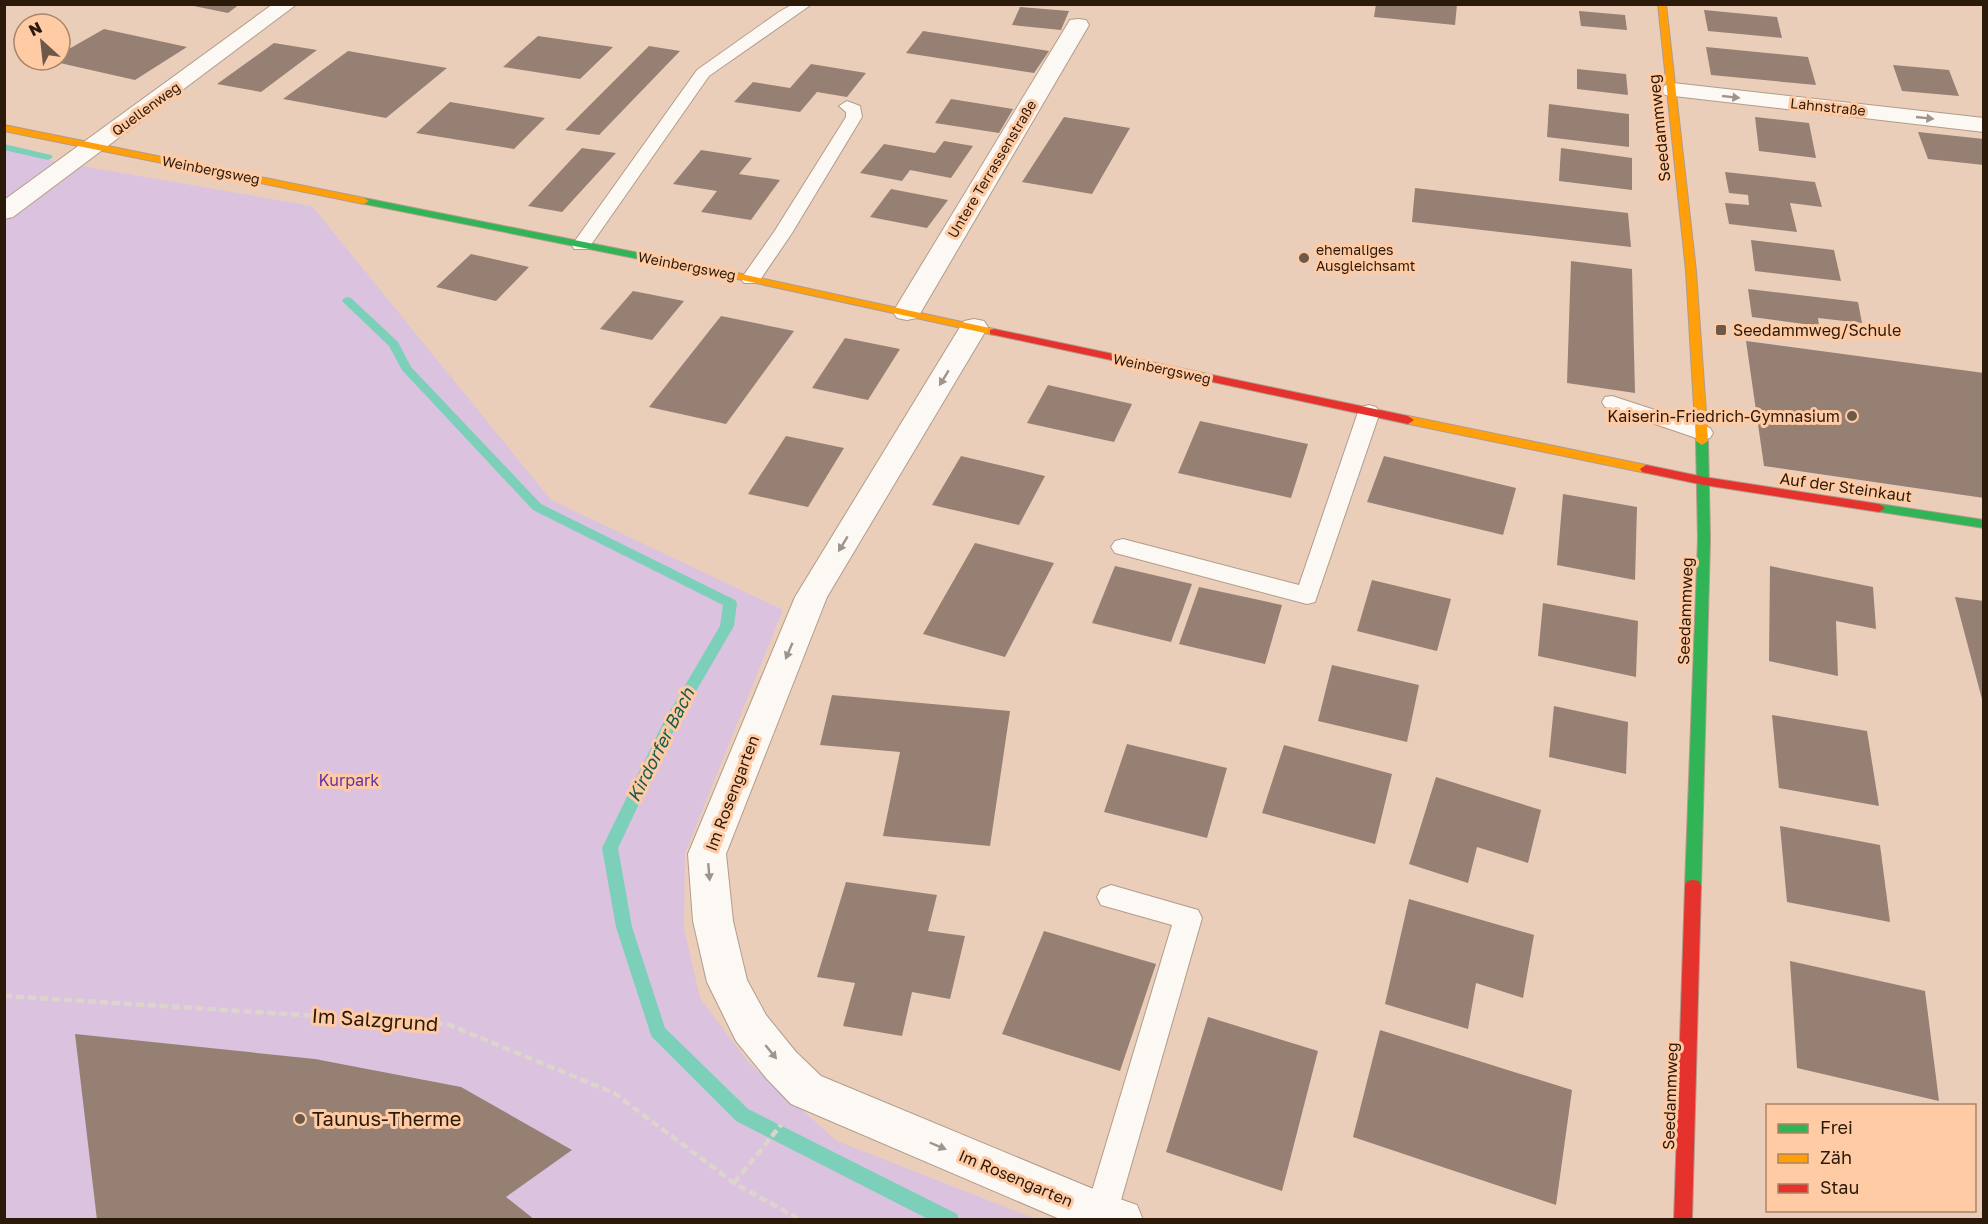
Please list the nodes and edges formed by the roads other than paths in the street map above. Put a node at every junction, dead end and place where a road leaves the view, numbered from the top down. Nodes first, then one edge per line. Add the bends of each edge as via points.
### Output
1 (288, 4) edge
2 (805, 4) edge
3 (1662, 4) edge
4 (1078, 25) dead end
5 (1673, 90) junction
6 (847, 106) dead end
7 (1983, 125) edge
8 (4, 128) edge
9 (94, 147) junction
10 (4, 212) edge
11 (581, 245) junction
12 (751, 279) junction
13 (907, 312) junction
14 (974, 327) junction
15 (1612, 402) dead end
16 (1368, 412) junction
17 (1702, 433) junction
18 (1704, 481) junction
19 (1983, 524) edge
20 (1124, 547) dead end
21 (1110, 897) dead end
22 (1111, 1217) edge
23 (1683, 1220) edge

1 - 9 street, Quellenweg
2 - 11 lane via 703,73
3 - 5 street, Seedammweg
4 - 13 street, Untere Terrassenstraße
5 -> 7 street, Lahnstraße
5 - 17 street, Seedammweg
6 - 12 lane via 854,110 854,117
8 - 9 street, Weinbergsweg
9 - 10 street, Quellenweg
9 - 11 street, Weinbergsweg
11 - 12 street, Weinbergsweg
12 - 13 street, Weinbergsweg
13 - 14 street, Weinbergsweg
14 - 16 street, Weinbergsweg
14 -> 22 street, Im Rosengarten via 811,597 707,854 713,921 727,982 751,1028 806,1090
15 - 17 lane
16 - 18 street, Weinbergsweg
16 - 20 lane via 1307,596
17 - 18 street, Seedammweg
18 - 19 street, Auf der Steinkaut
18 - 23 street, Seedammweg
21 - 22 lane via 1188,918

